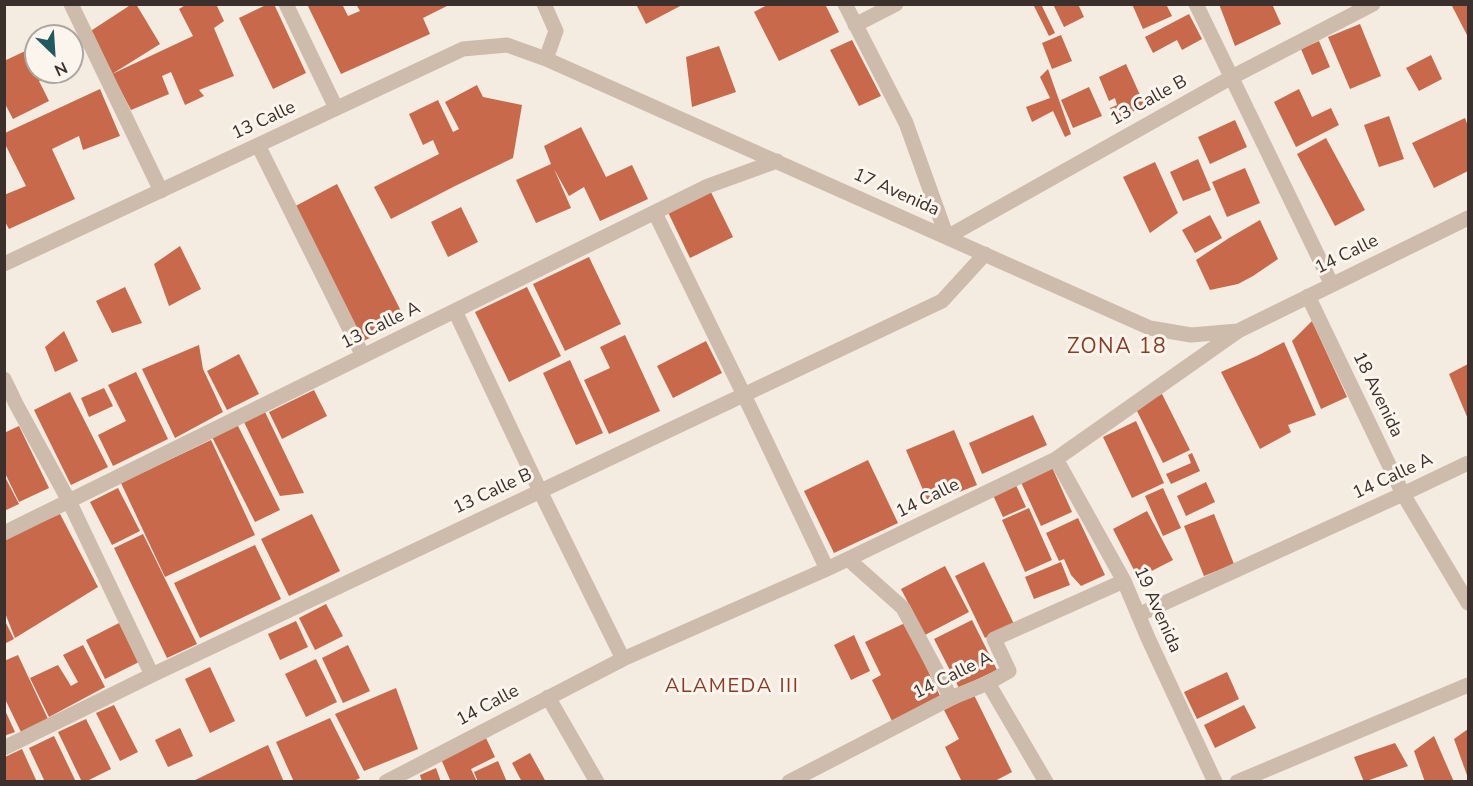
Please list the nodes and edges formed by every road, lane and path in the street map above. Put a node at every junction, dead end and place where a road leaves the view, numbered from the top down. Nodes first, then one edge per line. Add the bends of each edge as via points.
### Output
1 (71, 4) edge
2 (286, 4) edge
3 (544, 4) edge
4 (845, 4) edge
5 (896, 4) edge
6 (1196, 4) edge
7 (1373, 4) edge
8 (855, 25) junction
9 (546, 58) junction
10 (1232, 77) junction
11 (336, 108) junction
12 (258, 146) junction
13 (777, 161) junction
14 (162, 190) junction
15 (655, 213) junction
16 (1468, 218) edge
17 (947, 237) junction
18 (986, 254) junction
19 (4, 264) edge
20 (1332, 285) junction
21 (1308, 296) junction
22 (455, 311) junction
23 (1238, 331) junction
24 (363, 356) junction
25 (4, 379) edge
26 (744, 395) junction
27 (1056, 459) junction
28 (1468, 463) edge
29 (540, 491) junction
30 (1403, 494) junction
31 (69, 501) junction
32 (4, 532) edge
33 (848, 559) junction
34 (827, 569) junction
35 (1124, 581) junction
36 (1468, 603) edge
37 (1138, 615) junction
38 (623, 659) junction
39 (152, 675) junction
40 (988, 682) junction
41 (1468, 685) edge
42 (548, 697) junction
43 (951, 698) junction
44 (4, 748) edge
45 (386, 782) edge
46 (597, 782) edge
47 (789, 782) edge
48 (1046, 782) edge
49 (1215, 782) edge
50 (1237, 782) edge

1 - 14 street
2 - 11 street
3 - 9 street via 556,31
4 - 8 street
5 - 8 street
6 - 10 street
7 - 10 street, 13 Calle B
8 - 17 street via 906,123
9 - 11 street, 13 Calle via 507,45 463,49
9 - 13 street, 17 Avenida
10 - 17 street, 13 Calle B
10 - 20 street
11 - 12 street, 13 Calle
12 - 14 street, 13 Calle
12 - 24 street
13 - 15 street, 13 Calle A via 708,186
13 - 17 street, 17 Avenida
14 - 19 street, 13 Calle
15 - 22 street, 13 Calle A
15 - 26 street
16 - 20 street, 14 Calle
17 - 18 street, 17 Avenida
18 - 23 street, 17 Avenida via 1150,328 1191,334
18 - 26 street, 13 Calle B via 942,301
20 - 21 street, 14 Calle
21 - 23 street, 14 Calle
21 - 30 street, 18 Avenida
22 - 24 street, 13 Calle A
22 - 29 street
23 - 27 street, 14 Calle
24 - 31 street, 13 Calle A
25 - 31 street
26 - 29 street, 13 Calle B
26 - 34 street
27 - 33 street, 14 Calle
27 - 35 street, 19 Avenida
28 - 30 street, 14 Calle A
29 - 38 street
29 - 39 street, 13 Calle B
30 - 36 street, 18 Avenida
30 - 37 street, 14 Calle A
31 - 32 street, 13 Calle A
31 - 39 street
33 - 34 street, 14 Calle
33 - 43 street via 903,608
34 - 38 street, 14 Calle
35 - 37 street, 19 Avenida
35 - 40 street, 14 Calle A via 994,639 1009,671
37 - 49 street, 19 Avenida
38 - 42 street, 14 Calle
39 - 44 street, 13 Calle B
40 - 43 street, 14 Calle A
40 - 48 street
41 - 50 street
42 - 45 street, 14 Calle
42 - 46 street
43 - 47 street, 14 Calle A

